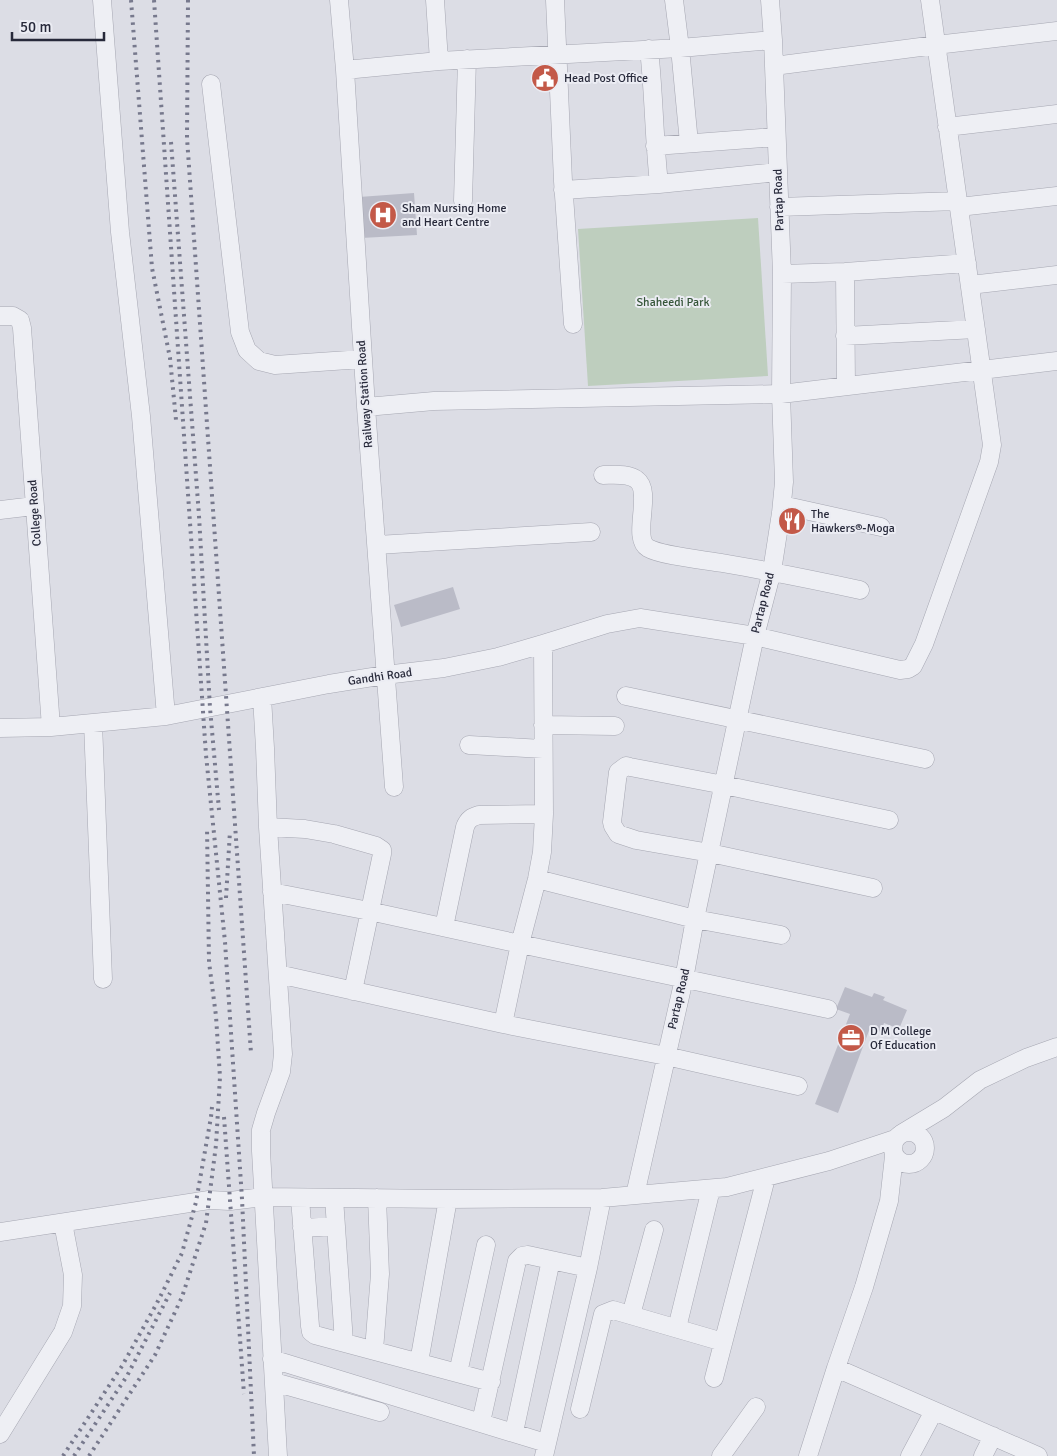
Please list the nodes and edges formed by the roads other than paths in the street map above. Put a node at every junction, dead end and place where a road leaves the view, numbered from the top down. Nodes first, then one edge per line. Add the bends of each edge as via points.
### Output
1 (102, 0) edge
2 (339, 0) edge
3 (434, 0) edge
4 (555, 0) edge
5 (674, 0) edge
6 (770, 0) edge
7 (930, 0) edge
8 (1057, 31) edge
9 (773, 40) junction
10 (936, 44) junction
11 (680, 48) junction
12 (649, 49) junction
13 (556, 55) junction
14 (467, 59) junction
15 (439, 61) junction
16 (774, 66) junction
17 (345, 70) junction
18 (211, 84) dead end
19 (1057, 114) edge
20 (948, 127) junction
21 (776, 137) junction
22 (689, 143) junction
23 (655, 146) junction
24 (778, 172) junction
25 (659, 184) junction
26 (563, 190) junction
27 (1057, 196) edge
28 (463, 201) dead end
29 (959, 204) junction
30 (779, 207) junction
31 (967, 264) junction
32 (845, 272) junction
33 (782, 274) junction
34 (1057, 275) edge
35 (970, 285) junction
36 (0, 316) edge
37 (573, 324) dead end
38 (976, 329) junction
39 (845, 336) junction
40 (363, 359) junction
41 (1057, 361) edge
42 (982, 370) junction
43 (846, 386) junction
44 (780, 394) junction
45 (366, 407) junction
46 (604, 475) dead end
47 (34, 506) junction
48 (782, 506) junction
49 (0, 510) edge
50 (881, 528) dead end
51 (591, 532) dead end
52 (377, 545) junction
53 (772, 571) junction
54 (860, 590) dead end
55 (755, 636) junction
56 (543, 644) junction
57 (385, 675) junction
58 (626, 696) dead end
59 (262, 697) junction
60 (166, 716) junction
61 (738, 720) junction
62 (93, 723) junction
63 (543, 725) junction
64 (615, 726) dead end
65 (51, 727) junction
66 (0, 728) edge
67 (468, 745) dead end
68 (543, 749) junction
69 (925, 759) dead end
70 (724, 785) junction
71 (394, 787) dead end
72 (544, 814) junction
73 (889, 820) dead end
74 (268, 827) junction
75 (710, 853) junction
76 (538, 878) junction
77 (873, 888) dead end
78 (272, 892) junction
79 (369, 910) junction
80 (695, 919) junction
81 (444, 927) junction
82 (781, 935) dead end
83 (520, 944) junction
84 (278, 974) junction
85 (103, 978) dead end
86 (684, 979) junction
87 (353, 991) junction
88 (828, 1009) dead end
89 (504, 1024) junction
90 (1057, 1047) edge
91 (666, 1056) junction
92 (798, 1086) dead end
93 (944, 1108) junction
94 (897, 1143) junction
95 (921, 1156) junction
96 (766, 1178) junction
97 (711, 1189) junction
98 (635, 1195) junction
99 (263, 1197) junction
100 (300, 1198) junction
101 (334, 1198) junction
102 (377, 1198) junction
103 (602, 1198) junction
104 (448, 1199) junction
105 (889, 1200) junction
106 (63, 1223) junction
107 (336, 1226) junction
108 (302, 1228) junction
109 (654, 1230) dead end
110 (0, 1232) edge
111 (486, 1245) dead end
112 (551, 1260) junction
113 (588, 1268) junction
114 (631, 1315) junction
115 (677, 1328) junction
116 (344, 1342) junction
117 (723, 1342) junction
118 (374, 1350) junction
119 (272, 1360) junction
120 (419, 1362) junction
121 (836, 1368) junction
122 (458, 1373) junction
123 (714, 1378) dead end
124 (274, 1382) junction
125 (491, 1382) junction
126 (756, 1406) dead end
127 (580, 1409) dead end
128 (934, 1411) junction
129 (380, 1412) dead end
130 (481, 1422) junction
131 (514, 1432) junction
132 (0, 1434) edge
133 (993, 1436) junction
134 (545, 1449) edge
135 (282, 1455) edge
136 (721, 1456) edge
137 (808, 1456) edge
138 (910, 1456) edge
139 (983, 1456) edge
140 (1038, 1456) edge

1 - 60 street via 120,232 141,416
2 - 17 street, Railway Station Road
3 - 15 street
4 - 13 street
5 - 11 street
6 - 9 street, Partap Road
7 - 10 street
8 - 10 street
9 - 11 street
9 - 16 street, Partap Road
10 - 16 street
10 - 20 street
11 - 12 street
11 - 22 street
12 - 13 street
12 - 23 street
13 - 14 street
13 - 26 street
14 - 15 street
14 - 28 street
15 - 17 street
16 - 21 street, Partap Road
17 - 40 street, Railway Station Road
18 - 40 street via 240,332 247,350 260,361 275,365
19 - 20 street
20 - 29 street
21 - 22 street
21 - 24 street, Partap Road
22 - 23 street
23 - 25 street
24 - 25 street
24 - 30 street, Partap Road
25 - 26 street
26 - 37 street
27 - 29 street
29 - 30 street
29 - 31 street
30 - 33 street, Partap Road
31 - 32 street
31 - 35 street
32 - 33 street
32 - 39 street
33 - 44 street, Partap Road
34 - 35 street
35 - 38 street
36 - 47 street, College Road via 13,316 20,320 22,328
38 - 39 street
38 - 42 street
39 - 43 street
40 - 45 street, Railway Station Road
41 - 42 street
42 - 43 street
42 - 55 street, Gandhi Road via 992,445 989,462 924,644 913,666 892,669
43 - 44 street
44 - 45 street via 434,401
44 - 48 street, Partap Road
45 - 52 street, Railway Station Road
46 - 53 street via 628,476 640,484 642,540 650,549
47 - 49 street
47 - 65 street, College Road
48 - 50 street
48 - 53 street, Partap Road
51 - 52 street
52 - 57 street, Railway Station Road
53 - 54 street
53 - 55 street, Partap Road
55 - 56 street, Gandhi Road via 640,618
55 - 61 street, Partap Road
56 - 57 street, Gandhi Road via 444,668
56 - 63 street
57 - 59 street, Gandhi Road
57 - 71 street, Railway Station Road
58 - 61 street
59 - 60 street, Gandhi Road
59 - 74 street
60 - 62 street, Gandhi Road
61 - 69 street
61 - 70 street, Partap Road
62 - 65 street, Gandhi Road
62 - 85 street
63 - 64 street
63 - 68 street
65 - 66 street, Gandhi Road
67 - 68 street
68 - 72 street
70 - 73 street
70 - 75 street, Partap Road
70 - 75 street via 626,766 618,772 612,822 618,834
72 - 76 street
72 - 81 street via 479,815 468,820
74 - 78 street
74 - 79 street via 334,834 380,848 382,854
75 - 77 street
75 - 80 street, Partap Road
76 - 80 street
76 - 83 street
78 - 79 street
78 - 84 street
79 - 81 street
79 - 87 street
80 - 82 street
80 - 86 street, Partap Road
81 - 83 street
83 - 86 street
83 - 89 street
84 - 87 street
84 - 99 street via 283,1054 281,1072 261,1130
86 - 88 street
86 - 91 street, Partap Road
87 - 89 street
89 - 91 street
90 - 93 street via 980,1080
91 - 92 street
91 - 98 street, Partap Road
93 - 94 street
93 - 95 street
94 - 95 street via 900,1162 908,1165
94 - 95 street via 910,1132 918,1135 923,1141
94 - 96 street
94 - 105 street
95 - 105 street
96 - 97 street
96 - 117 street
97 - 98 street
97 - 115 street
98 - 103 street
99 - 100 street
99 - 106 street via 209,1200
99 - 119 street
100 - 101 street
100 - 108 street
101 - 102 street
101 - 107 street
102 - 104 street
102 - 118 street via 380,1274
103 - 104 street
103 - 113 street
104 - 120 street
105 - 121 street
106 - 110 street
106 - 132 street via 73,1275 72,1306 63,1332
107 - 108 street
107 - 116 street
108 - 116 street via 311,1332
109 - 114 street
111 - 122 street
112 - 113 street
112 - 125 street via 528,1255 517,1260
112 - 131 street
113 - 134 street
114 - 115 street
114 - 127 street via 613,1310 603,1314
115 - 117 street
116 - 118 street
117 - 123 street
118 - 120 street
119 - 124 street
119 - 130 street
120 - 122 street
121 - 128 street
121 - 137 street
122 - 125 street
124 - 129 street
124 - 135 street
125 - 130 street
126 - 136 street
128 - 133 street
128 - 138 street
130 - 131 street
131 - 134 street
133 - 139 street
133 - 140 street

